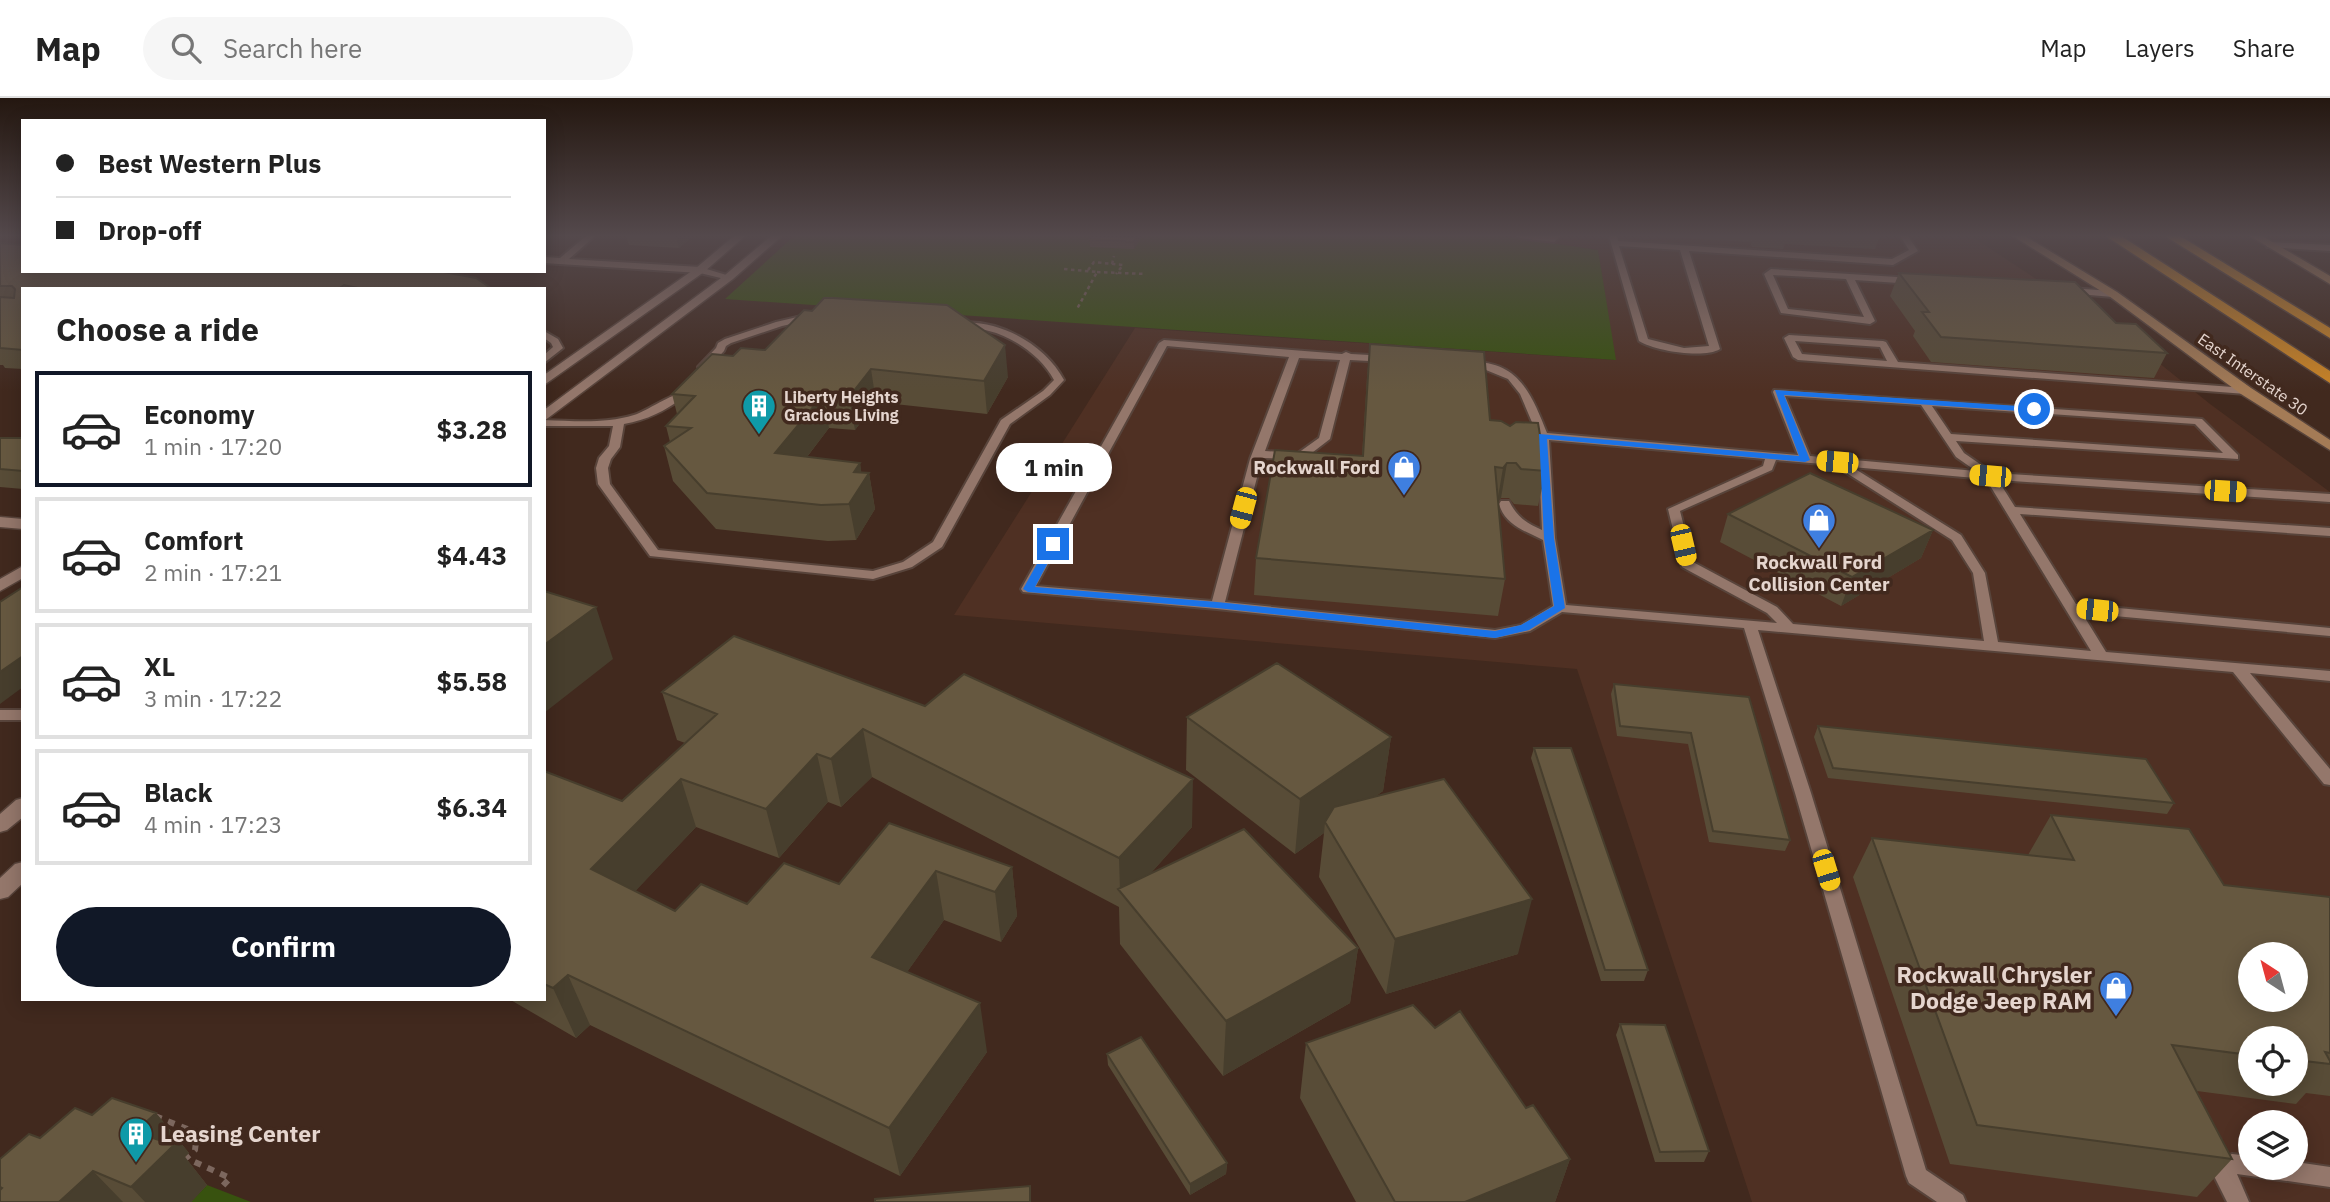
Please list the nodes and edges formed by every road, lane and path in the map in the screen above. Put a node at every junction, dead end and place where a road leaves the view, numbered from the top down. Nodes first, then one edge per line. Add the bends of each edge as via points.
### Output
1 (676, 288) edge
2 (715, 288) edge
3 (1089, 288) edge
4 (1628, 288) edge
5 (1696, 288) edge
6 (1774, 288) edge
7 (1854, 288) edge
8 (2102, 288) edge
9 (2191, 288) edge
10 (2255, 288) edge
11 (2061, 291) edge
12 (2113, 294) junction
13 (1077, 309) dead end
14 (823, 317) edge
15 (941, 324) edge
16 (2330, 334) edge
17 (546, 335) edge
18 (1296, 355) junction
19 (1346, 355) junction
20 (546, 357) edge
21 (1399, 360) edge
22 (1453, 364) edge
23 (1895, 364) junction
24 (697, 377) edge
25 (2330, 378) edge
26 (546, 381) edge
27 (2246, 391) junction
28 (680, 395) edge
29 (1924, 402) junction
30 (546, 415) edge
31 (546, 423) edge
32 (620, 424) junction
33 (1537, 437) junction
34 (1948, 437) junction
35 (2330, 446) edge
36 (1258, 454) junction
37 (1772, 456) junction
38 (1805, 460) junction
39 (1837, 462) junction
40 (1990, 476) junction
41 (2330, 498) edge
42 (1505, 504) dead end
43 (2012, 509) junction
44 (0, 522) edge
45 (21, 524) edge
46 (2330, 532) edge
47 (1549, 538) junction
48 (21, 572) edge
49 (0, 586) edge
50 (1217, 605) junction
51 (1560, 608) junction
52 (2072, 608) junction
53 (1749, 624) junction
54 (1789, 628) junction
55 (2330, 632) edge
56 (1992, 645) junction
57 (2101, 654) junction
58 (2236, 666) junction
59 (2330, 676) edge
60 (0, 715) edge
61 (21, 715) edge
62 (2330, 780) edge
63 (21, 807) edge
64 (0, 825) edge
65 (21, 872) edge
66 (0, 891) edge
67 (142, 1121) edge
68 (2238, 1165) edge
69 (2308, 1174) edge
70 (2330, 1177) edge
71 (220, 1189) dead end
72 (1955, 1202) edge
73 (2238, 1202) edge

1 - 26 street
2 - 30 street
3 - 13 path
4 - 5 lane via 1644,341 1684,351 1714,349
6 - 7 lane via 1784,312 1870,321
8 - 12 main road, East Interstate 30
9 - 25 highway
10 - 16 highway
11 - 12 lane
12 - 27 main road, East Interstate 30
14 - 24 lane via 779,324 728,341
15 - 32 lane via 1000,331 1038,356 1059,380 1046,395 1005,422 938,544 928,554 888,572 873,575 654,553 604,484 602,468
17 - 20 lane via 558,348
18 - 19 lane
18 - 36 lane
18 - 50 lane via 1164,343 1028,589
19 - 21 lane
19 - 36 lane via 1324,439 1300,457
22 - 33 lane via 1506,372 1519,381
23 - 23 lane via 1798,357 1789,338 1883,344
23 - 27 lane
27 - 35 main road, East Interstate 30
28 - 32 lane
29 - 34 lane
29 - 34 lane via 2198,421 2234,457
29 - 38 lane via 1778,392
31 - 32 lane
33 - 37 lane
33 - 47 lane
34 - 40 lane via 1960,454
36 - 50 lane
37 - 38 lane
37 - 54 lane via 1768,468 1675,509 1687,564 1772,610
38 - 39 lane
39 - 40 lane
39 - 56 lane via 1957,538 1979,573
40 - 41 lane
40 - 43 lane
42 - 47 lane via 1513,520
43 - 46 lane
43 - 52 lane
44 - 45 street
47 - 51 lane
48 - 49 street
50 - 51 lane via 1495,634 1525,628
51 - 53 lane
52 - 55 lane
52 - 57 lane
53 - 54 lane
53 - 72 lane via 1917,1176
54 - 56 lane
56 - 57 lane
57 - 58 lane
58 - 59 lane
58 - 62 lane
60 - 61 lane
63 - 64 street
65 - 66 street
67 - 71 path via 155,1116 197,1133 195,1150 186,1158 230,1178
68 - 73 lane via 2232,1164 2224,1174
69 - 70 lane

